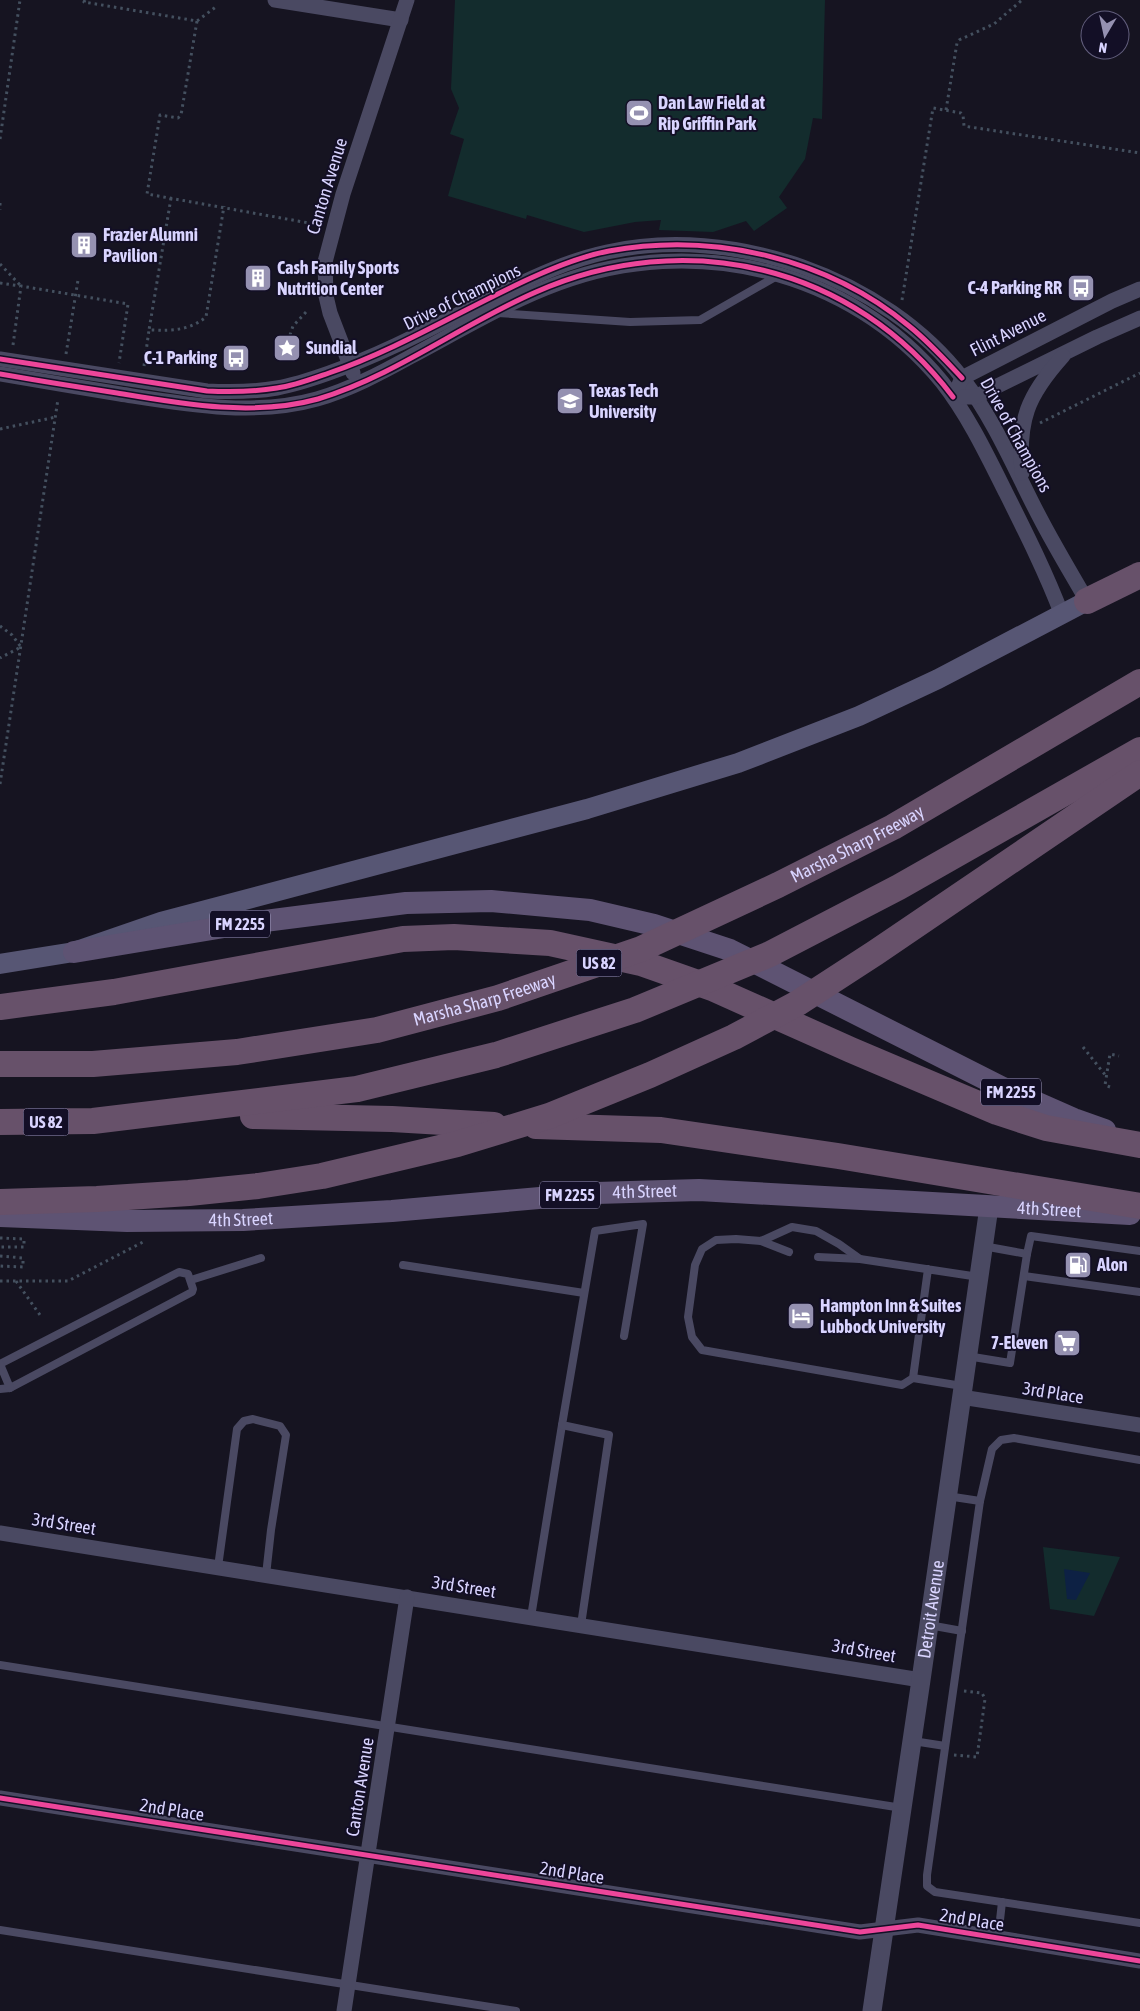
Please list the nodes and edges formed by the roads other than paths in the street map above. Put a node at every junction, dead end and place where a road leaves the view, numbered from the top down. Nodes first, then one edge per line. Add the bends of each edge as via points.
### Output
1 (275, 0) edge
2 (407, 0) edge
3 (401, 20) junction
4 (779, 275) junction
5 (1140, 289) edge
6 (492, 313) junction
7 (1140, 318) edge
8 (1068, 351) junction
9 (0, 359) edge
10 (350, 366) junction
11 (0, 374) edge
12 (962, 378) junction
13 (358, 383) junction
14 (953, 397) junction
15 (975, 397) junction
16 (1023, 482) junction
17 (1140, 575) edge
18 (1087, 602) junction
19 (1062, 615) junction
20 (1140, 682) edge
21 (1140, 750) edge
22 (1140, 773) edge
23 (74, 952) junction
24 (0, 964) edge
25 (0, 1007) edge
26 (0, 1064) edge
27 (0, 1122) edge
28 (93, 1122) junction
29 (1140, 1143) edge
30 (0, 1202) edge
31 (1140, 1206) edge
32 (989, 1207) junction
33 (1140, 1215) edge
34 (0, 1216) edge
35 (762, 1241) junction
36 (983, 1246) junction
37 (1140, 1250) edge
38 (789, 1252) dead end
39 (1027, 1254) junction
40 (818, 1257) dead end
41 (261, 1258) dead end
42 (860, 1259) junction
43 (403, 1265) dead end
44 (928, 1269) junction
45 (1024, 1276) junction
46 (979, 1277) junction
47 (190, 1280) junction
48 (1140, 1292) edge
49 (584, 1293) junction
50 (624, 1336) dead end
51 (967, 1356) junction
52 (0, 1364) edge
53 (912, 1378) junction
54 (10, 1388) junction
55 (0, 1389) edge
56 (962, 1391) junction
57 (562, 1425) junction
58 (1140, 1426) edge
59 (1140, 1460) edge
60 (947, 1496) junction
61 (980, 1501) junction
62 (0, 1533) edge
63 (218, 1568) junction
64 (266, 1575) junction
65 (407, 1597) junction
66 (531, 1617) junction
67 (581, 1625) junction
68 (929, 1625) junction
69 (962, 1631) junction
70 (0, 1665) edge
71 (921, 1680) junction
72 (388, 1726) junction
73 (912, 1741) junction
74 (945, 1749) junction
75 (0, 1798) edge
76 (902, 1808) junction
77 (368, 1855) junction
78 (1002, 1902) junction
79 (1140, 1923) edge
80 (0, 1930) edge
81 (884, 1930) junction
82 (998, 1938) junction
83 (1140, 1961) edge
84 (348, 1984) junction
85 (344, 2011) edge
86 (516, 2011) edge
87 (872, 2011) edge

1 - 3 street
2 - 3 street, Canton Avenue
3 - 10 street, Canton Avenue via 343,194 324,262 330,313
4 - 6 street, Drive of Champions via 696,260 648,262 591,272 537,291
4 - 6 lane via 700,320 630,322
4 - 14 street, Drive of Champions via 823,290 884,327 928,367
5 - 12 street, Flint Avenue
6 - 13 street, Drive of Champions
7 - 8 street
8 - 15 street
8 - 16 street via 1040,385 1027,409 1021,438
9 - 10 street, Drive of Champions via 234,392 278,388
10 - 12 street, Drive of Champions via 531,278 572,262 644,246 680,245 720,247 770,256 844,284 909,326
10 - 13 street, Canton Avenue
11 - 13 street, Drive of Champions via 172,402 231,407 280,405 317,399
12 - 14 street, Flint Avenue
12 - 15 street, Drive of Champions
14 - 15 street
14 - 19 street, Drive of Champions via 989,460
15 - 16 street, Drive of Champions
16 - 18 street, Drive of Champions
17 - 18 highway
18 - 19 main road
19 - 23 main road via 859,716 738,763 587,809 161,922
20 - 26 highway, Marsha Sharp Freeway / US 82 via 893,828 778,885 641,949 498,998 377,1030 237,1052 93,1064
21 - 28 highway, US 82 via 899,887 770,954 635,1010 496,1055 357,1089
22 - 30 highway via 798,1003 650,1075 549,1116 456,1144 322,1176 189,1194
23 - 24 main road
23 - 29 main road, FM 2255 via 242,924 406,903 491,901 590,910 654,925 730,950 1001,1087
25 - 29 highway via 114,992 403,939 454,937 550,943 642,963 712,988 997,1112 1046,1128
27 - 28 highway, US 82
28 - 31 highway via 272,1116 661,1130
32 - 33 main road, 4th Street / FM 2255
32 - 34 main road, 4th Street / FM 2255 via 700,1190 596,1193 243,1220 127,1221
32 - 36 street, Detroit Avenue
35 - 38 lane
35 - 42 lane via 792,1227 816,1231
35 - 53 lane via 716,1240 702,1250 695,1265 688,1317 692,1337 702,1350 902,1385
36 - 39 lane
36 - 46 street, Detroit Avenue
37 - 39 lane via 1030,1236
39 - 45 lane
40 - 42 lane
41 - 47 lane
42 - 44 lane
43 - 49 lane
44 - 46 lane
44 - 53 lane
45 - 48 lane
45 - 51 lane via 1010,1362
46 - 51 street, Detroit Avenue
47 - 52 lane via 184,1271 179,1272
47 - 54 lane via 192,1292
49 - 50 lane via 595,1230 642,1224
49 - 57 lane
51 - 56 street, Detroit Avenue
52 - 54 lane
53 - 56 lane
54 - 55 lane
56 - 58 street, 3rd Place
56 - 60 street, Detroit Avenue
57 - 66 lane
57 - 67 lane via 609,1435
59 - 61 lane via 1014,1438 1000,1440 992,1449
60 - 61 lane
60 - 68 street, Detroit Avenue
61 - 69 lane
62 - 63 street, 3rd Street
63 - 64 street, 3rd Street
63 - 64 lane via 236,1428 253,1419 280,1426 286,1435
64 - 65 street, 3rd Street
65 - 66 street, 3rd Street
65 - 72 street, Canton Avenue
66 - 67 street, 3rd Street
67 - 71 street, 3rd Street
68 - 69 lane
68 - 71 street, Detroit Avenue
69 - 74 lane
70 - 72 lane
71 - 73 street, Detroit Avenue
72 - 76 lane
72 - 77 street, Canton Avenue
73 - 74 lane
73 - 76 street, Detroit Avenue
74 - 78 lane via 927,1886 934,1892
75 - 77 street, 2nd Place
76 - 81 street, Detroit Avenue
77 - 81 street, 2nd Place via 860,1932
77 - 84 street, Canton Avenue
78 - 79 lane
78 - 82 lane
80 - 84 lane
81 - 82 street, 2nd Place via 918,1925
81 - 87 street, Detroit Avenue
82 - 83 street, 2nd Place
84 - 85 street, Canton Avenue
84 - 86 lane

